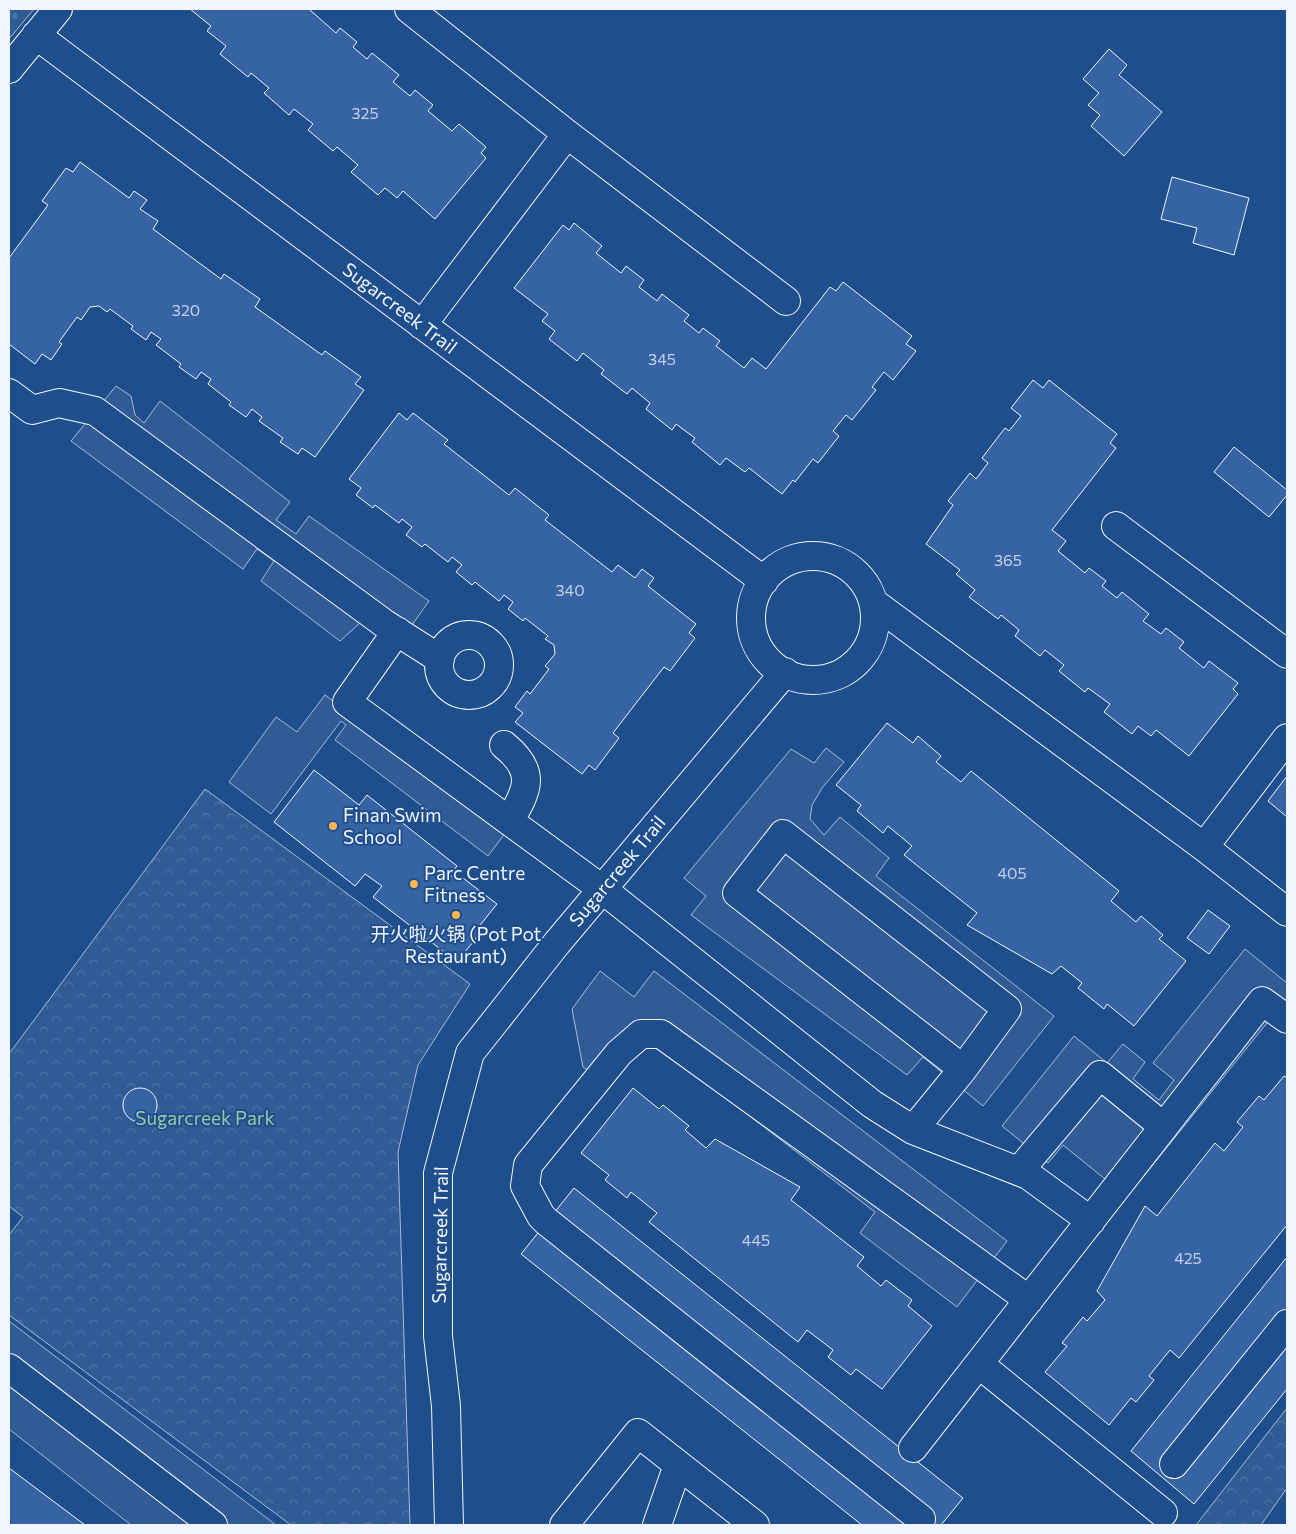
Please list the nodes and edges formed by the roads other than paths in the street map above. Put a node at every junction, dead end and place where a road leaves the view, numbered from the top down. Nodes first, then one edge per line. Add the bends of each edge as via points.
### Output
1 (58, 9) edge
2 (409, 9) edge
3 (36, 35) junction
4 (9, 70) edge
5 (567, 134) junction
6 (786, 301) dead end
7 (422, 325) junction
8 (9, 393) edge
9 (1116, 526) dead end
10 (764, 581) junction
11 (874, 603) junction
12 (397, 631) junction
13 (1287, 654) edge
14 (440, 659) dead end
15 (784, 672) junction
16 (1287, 738) edge
17 (504, 745) dead end
18 (510, 821) junction
19 (1204, 847) junction
20 (602, 889) junction
21 (1287, 912) edge
22 (1287, 1019) edge
23 (963, 1069) junction
24 (1164, 1127) junction
25 (913, 1130) junction
26 (1018, 1171) junction
27 (1091, 1221) junction
28 (1029, 1300) junction
29 (1287, 1324) edge
30 (979, 1364) junction
31 (9, 1368) edge
32 (913, 1448) dead end
33 (678, 1465) junction
34 (921, 1520) dead end
35 (213, 1525) edge
36 (449, 1525) edge
37 (564, 1525) edge
38 (657, 1525) edge
39 (755, 1525) edge

1 - 3 street
2 - 5 street
3 - 4 street
3 - 7 street, Sugarcreek Trail
5 - 6 street
5 - 7 street
7 - 10 street, Sugarcreek Trail
8 - 12 street via 32,410 58,403 95,411
9 - 13 street
10 - 11 street via 782,564 801,557 821,556 841,562 862,579
10 - 15 street via 754,597 751,620 756,642 769,662
11 - 15 street via 875,630 864,655 844,673 818,681 791,677
11 - 19 street
12 - 14 street
12 - 18 street via 347,702
15 - 20 street, Sugarcreek Trail
16 - 19 street
17 - 18 street via 513,752 527,777 524,798
18 - 20 street
19 - 21 street
20 - 25 street via 872,1104
20 - 36 street, Sugarcreek Trail via 470,1053 438,1172 438,1336 446,1406
22 - 24 street via 1262,1001
23 - 23 street via 1007,1009 783,834 737,893
23 - 25 street
24 - 26 street via 1100,1075
24 - 27 street
25 - 26 street
26 - 27 street
27 - 28 street
28 - 30 street
28 - 34 street via 661,1034 641,1034 619,1053 528,1165 525,1186 546,1221
29 - 30 street via 1160,1490
30 - 32 street
31 - 35 street
33 - 37 street via 638,1433
33 - 38 street
33 - 39 street

